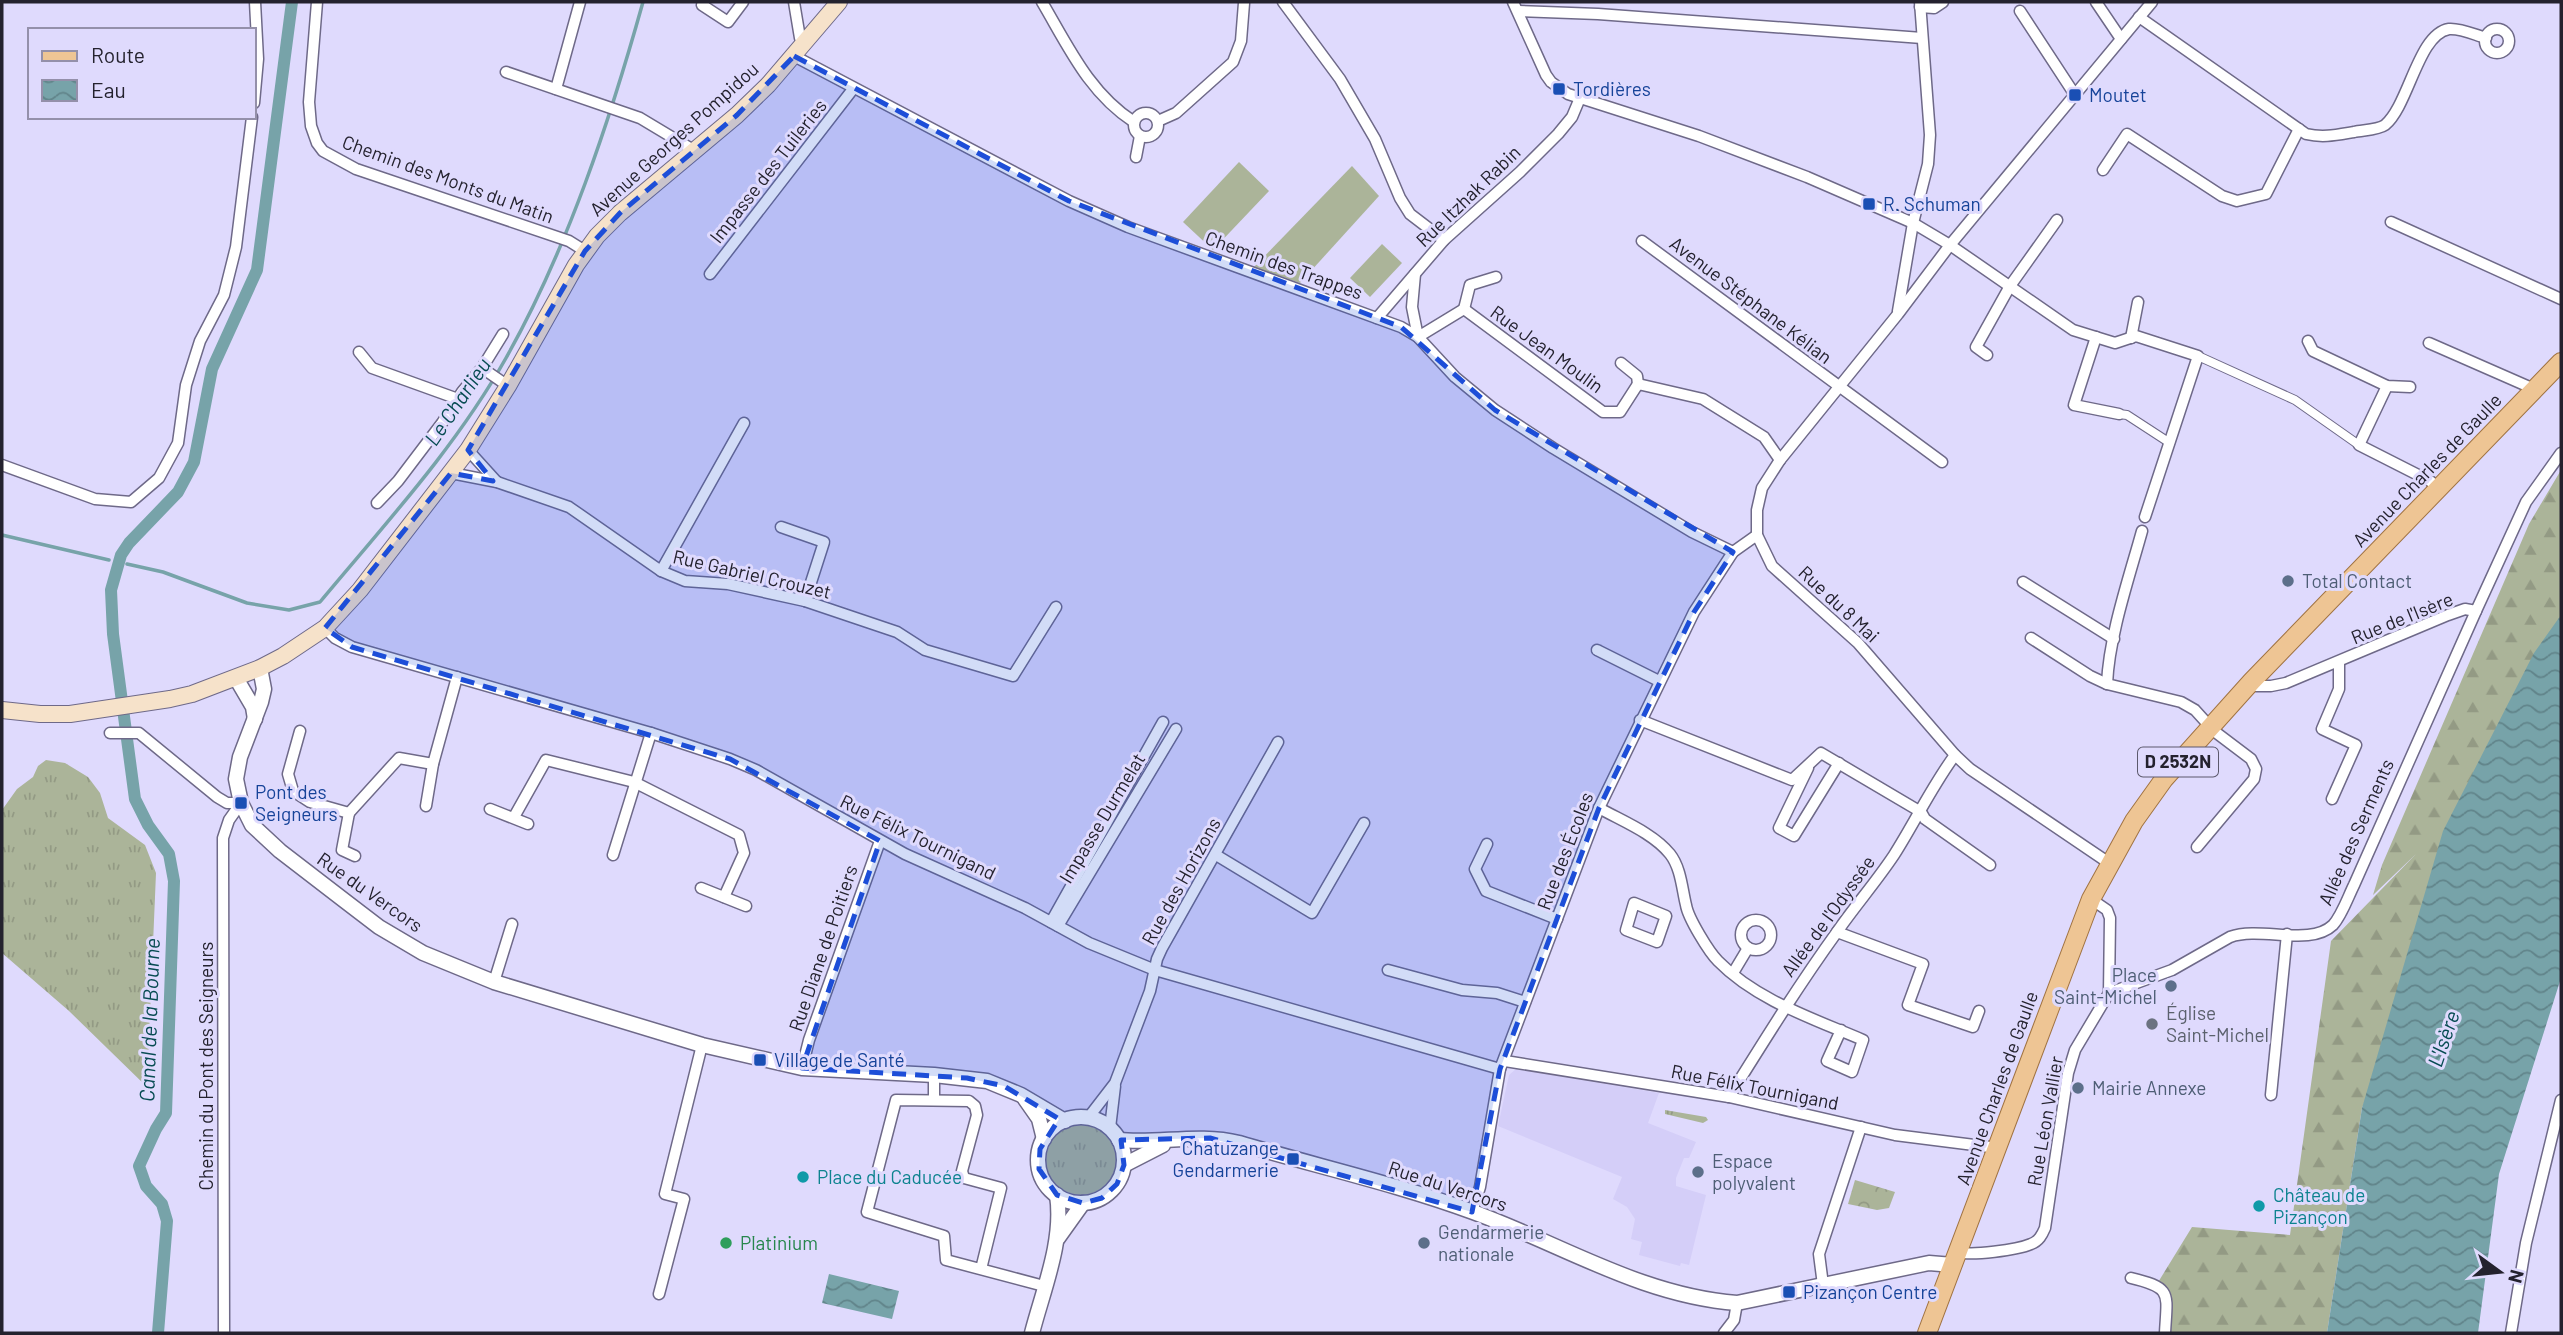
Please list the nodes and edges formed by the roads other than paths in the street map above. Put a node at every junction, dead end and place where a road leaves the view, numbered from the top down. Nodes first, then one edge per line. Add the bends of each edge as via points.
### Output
1 (255, 2) edge
2 (317, 2) edge
3 (580, 2) edge
4 (704, 2) edge
5 (743, 2) edge
6 (794, 2) edge
7 (839, 2) edge
8 (1042, 2) edge
9 (1244, 2) edge
10 (1283, 2) edge
11 (1943, 2) edge
12 (2096, 2) edge
13 (2152, 2) edge
14 (1920, 4) edge
15 (1515, 7) edge
16 (1598, 8) edge
17 (2020, 11) dead end
18 (2139, 17) junction
19 (1922, 38) junction
20 (2486, 38) dead end
21 (2121, 39) junction
22 (805, 43) junction
23 (794, 56) junction
24 (506, 72) dead end
25 (256, 81) edge
26 (556, 89) junction
27 (853, 89) junction
28 (2075, 95) junction
29 (1580, 98) junction
30 (252, 119) edge
31 (1158, 121) junction
32 (1133, 122) junction
33 (2299, 129) junction
34 (1140, 136) junction
35 (695, 151) junction
36 (1136, 157) dead end
37 (2103, 170) dead end
38 (2057, 220) dead end
39 (2391, 222) dead end
40 (1913, 223) junction
41 (1444, 240) junction
42 (1642, 241) dead end
43 (1950, 245) junction
44 (585, 251) junction
45 (710, 274) dead end
46 (1415, 274) junction
47 (1496, 277) dead end
48 (2010, 286) junction
49 (2561, 299) edge
50 (2138, 302) dead end
51 (1464, 309) junction
52 (1898, 314) junction
53 (1377, 318) junction
54 (503, 334) dead end
55 (1418, 337) junction
56 (2096, 337) junction
57 (2131, 338) junction
58 (2308, 341) dead end
59 (2429, 343) dead end
60 (359, 352) dead end
61 (1987, 355) dead end
62 (2197, 356) junction
63 (2561, 362) edge
64 (1621, 363) dead end
65 (495, 377) junction
66 (1638, 384) junction
67 (2386, 386) junction
68 (1839, 387) junction
69 (2410, 387) dead end
70 (2534, 389) junction
71 (458, 399) junction
72 (2119, 414) joint
73 (744, 423) dead end
74 (2170, 443) junction
75 (2359, 445) junction
76 (468, 450) junction
77 (2561, 453) edge
78 (1780, 460) junction
79 (1942, 462) dead end
80 (2, 465) edge
81 (451, 473) junction
82 (497, 482) junction
83 (2439, 488) junction
84 (377, 503) dead end
85 (2145, 517) dead end
86 (781, 527) dead end
87 (2141, 531) dead end
88 (1757, 535) junction
89 (1733, 552) junction
90 (661, 571) junction
91 (2023, 582) dead end
92 (805, 601) junction
93 (1056, 607) dead end
94 (2476, 611) junction
95 (325, 628) junction
96 (2031, 638) dead end
97 (2114, 639) junction
98 (1597, 650) dead end
99 (2340, 662) junction
100 (260, 668) junction
101 (457, 677) junction
102 (236, 678) junction
103 (1659, 681) junction
104 (2252, 681) junction
105 (2107, 684) junction
106 (2, 710) edge
107 (255, 720) junction
108 (1640, 720) junction
109 (1163, 722) dead end
110 (2210, 726) junction
111 (1176, 729) dead end
112 (300, 731) dead end
113 (110, 733) dead end
114 (651, 733) junction
115 (1278, 742) dead end
116 (1955, 755) junction
117 (1811, 762) junction
118 (433, 764) junction
119 (1839, 764) junction
120 (634, 782) junction
121 (2332, 799) dead end
122 (241, 803) junction
123 (426, 806) dead end
124 (1599, 808) junction
125 (490, 809) dead end
126 (1921, 812) junction
127 (349, 813) junction
128 (514, 817) junction
129 (1364, 823) dead end
130 (528, 824) dead end
131 (880, 841) junction
132 (1486, 844) dead end
133 (2197, 847) dead end
134 (613, 855) dead end
135 (1216, 855) junction
136 (355, 856) dead end
137 (2109, 863) junction
138 (1990, 865) dead end
139 (701, 888) dead end
140 (724, 897) junction
141 (2091, 899) junction
142 (746, 906) dead end
143 (1686, 909) junction
144 (1666, 916) dead end
145 (1557, 919) junction
146 (512, 924) dead end
147 (1055, 924) junction
148 (1837, 932) junction
149 (2287, 934) junction
150 (1748, 948) dead end
151 (1154, 970) junction
152 (1388, 970) dead end
153 (1732, 973) junction
154 (494, 982) junction
155 (2109, 993) junction
156 (1525, 1002) junction
157 (1786, 1006) junction
158 (1979, 1011) dead end
159 (1841, 1030) dead end
160 (702, 1045) junction
161 (1503, 1065) junction
162 (802, 1068) junction
163 (934, 1075) junction
164 (1115, 1083) junction
165 (2271, 1094) dead end
166 (1021, 1095) junction
167 (1729, 1097) junction
168 (934, 1100) junction
169 (2561, 1100) edge
170 (1088, 1118) junction
171 (1065, 1121) junction
172 (1861, 1126) junction
173 (1114, 1134) junction
174 (1044, 1139) junction
175 (1172, 1141) junction
176 (1998, 1148) junction
177 (1124, 1166) junction
178 (1056, 1195) junction
179 (1083, 1203) junction
180 (1472, 1212) junction
181 (1056, 1242) junction
182 (1955, 1259) junction
183 (981, 1269) junction
184 (2131, 1278) dead end
185 (1823, 1284) junction
186 (1044, 1286) junction
187 (659, 1294) dead end
188 (1737, 1303) junction
189 (225, 1333) edge
190 (1032, 1333) edge
191 (1724, 1333) edge
192 (1927, 1333) edge
193 (2165, 1333) edge
194 (2511, 1333) edge

1 - 25 street
2 - 44 street, Chemin des Monts du Matin via 309,102 311,126 323,151 356,169 564,239
3 - 26 street
4 - 5 street via 702,5 728,22
6 - 22 street via 800,38
7 - 22 main road, Avenue Georges Pompidou
8 - 32 street via 1080,70
9 - 31 street via 1241,41 1233,62 1176,113
10 - 41 street via 1340,79 1410,214
11 - 14 street via 1934,9
12 - 21 street
13 - 18 street, Rue du 8 Mai
14 - 19 street
15 - 16 street
15 - 29 street via 1546,75 1559,89
16 - 19 street
17 - 28 street
18 - 21 street, Rue du 8 Mai
18 - 33 street
19 - 40 street via 1930,135
20 - 33 street via 2460,30 2440,33 2428,45 2396,113 2382,127 2322,137
21 - 28 street, Rue du 8 Mai
22 - 23 main road, Avenue Georges Pompidou
23 - 27 street, Chemin des Trappes
23 - 35 main road, Avenue Georges Pompidou
24 - 26 street
26 - 35 street via 640,118
27 - 45 street, Impasse des Tuileries
27 - 53 street, Chemin des Trappes via 1105,217
28 - 43 street, Rue du 8 Mai
29 - 40 street via 1699,136
29 - 41 street, Rue Itzhak Rabin via 1558,134
30 - 80 street via 236,247 224,295 200,341 186,385 178,443 159,478 131,502 96,499
31 - 32 street via 1152,113 1141,113
31 - 34 street via 1158,130 1151,137
32 - 34 street
33 - 37 street via 2266,194 2237,201 2222,196 2127,134
34 - 36 street
35 - 44 main road, Avenue Georges Pompidou via 620,213
38 - 48 street
39 - 49 street
40 - 43 street
40 - 52 street
41 - 46 street, Rue Itzhak Rabin
42 - 68 street, Avenue Stéphane Kélian
43 - 48 street
43 - 52 street, Rue du 8 Mai
44 - 65 main road, Avenue Georges Pompidou
46 - 53 street, Rue Itzhak Rabin
46 - 55 street via 1412,306
47 - 51 street via 1470,285
48 - 56 street via 2073,330
48 - 61 street via 1976,347
50 - 57 street
51 - 55 street
51 - 66 street, Rue Jean Moulin via 1603,412 1620,412
52 - 68 street, Rue du 8 Mai
53 - 55 street, Chemin des Trappes
54 - 65 street
55 - 89 street, Chemin des Trappes via 1455,377 1495,410 1692,532
56 - 57 street via 2115,344
56 - 72 street via 2074,405
57 - 62 street
58 - 67 street via 2314,351
59 - 70 street
60 - 71 street via 372,368
62 - 74 street
62 - 75 street via 2295,400
63 - 70 main road, Avenue Charles de Gaulle / D 2532N
64 - 66 street via 1637,376
65 - 71 street
65 - 76 main road, Avenue Georges Pompidou
66 - 78 street via 1703,399 1764,437
67 - 69 street
67 - 75 street
68 - 78 street, Rue du 8 Mai
68 - 79 street, Avenue Stéphane Kélian
70 - 83 main road, Avenue Charles de Gaulle / D 2532N
71 - 84 street
72 - 74 street
73 - 90 street
74 - 85 street
75 - 83 street
76 - 81 main road, Avenue Georges Pompidou
76 - 82 street, Rue Gabriel Crouzet
77 - 94 street, Rue de l'Isère via 2526,502
78 - 88 street, Rue du 8 Mai via 1762,488
81 - 82 street, Rue Gabriel Crouzet
81 - 95 main road, Avenue Georges Pompidou
82 - 90 street, Rue Gabriel Crouzet via 569,507
83 - 104 main road, Avenue Charles de Gaulle / D 2532N
86 - 92 street via 824,542
87 - 97 street
88 - 89 street, Rue des Écoles
88 - 116 street, Rue du 8 Mai via 1772,566 1858,643
89 - 103 street, Rue des Écoles via 1694,612
90 - 92 street, Rue Gabriel Crouzet via 685,581 728,584
91 - 97 street
92 - 93 street, Rue Gabriel Crouzet via 897,632 925,650 1013,676
94 - 99 street, Rue de l'Isère via 2448,615
94 - 149 street, Allée des Serments via 2333,924 2300,937
95 - 100 main road, Avenue Georges Pompidou
95 - 101 street, Rue Félix Tournigand via 352,648
96 - 105 street
97 - 105 street
98 - 103 street
99 - 104 street, Rue de l'Isère via 2271,687 2256,686
99 - 121 street via 2339,689 2322,729 2356,745
100 - 102 main road, Avenue Georges Pompidou
100 - 107 street, Rue du Vercors via 264,689
101 - 114 street, Rue Félix Tournigand
101 - 118 street
102 - 106 main road, Avenue Georges Pompidou via 170,699 95,710 40,714
102 - 107 street via 253,707
103 - 108 street, Rue des Écoles
104 - 110 main road, Avenue Charles de Gaulle / D 2532N
105 - 110 street via 2182,702
107 - 122 street, Rue du Vercors via 237,768
108 - 117 street via 1792,780
108 - 124 street, Rue des Écoles
109 - 147 street
110 - 133 street via 2251,759 2256,769 2254,779
110 - 137 main road, Avenue Charles de Gaulle / D 2532N via 2164,779
111 - 147 street, Impasse Durmelat
112 - 127 street via 289,774 293,791 310,802
113 - 122 street via 139,733 217,797
114 - 120 street
114 - 131 street, Rue Félix Tournigand via 756,770
115 - 135 street, Rue des Horizons
116 - 126 street, Allée de l'Odyssée
116 - 137 street, Rue du 8 Mai
117 - 119 street via 1821,753
117 - 119 street via 1779,828 1794,836
118 - 123 street
118 - 127 street via 399,758
119 - 126 street
120 - 128 street via 545,760
120 - 134 street
120 - 140 street via 740,835 744,853
122 - 154 street, Rue du Vercors via 252,825 275,846 379,927 423,953
122 - 189 street, Chemin du Pont des Seigneurs via 223,838
124 - 143 street via 1647,835 1671,855
124 - 145 street, Rue des Écoles
125 - 128 street
126 - 138 street via 1925,820
126 - 148 street, Allée de l'Odyssée
127 - 136 street via 342,850
128 - 130 street
129 - 135 street via 1312,913
131 - 147 street, Rue Félix Tournigand
131 - 162 street, Rue Diane de Poitiers
132 - 145 street via 1475,869 1486,891
135 - 151 street, Rue des Horizons
137 - 141 main road, Avenue Charles de Gaulle / D 2532N
139 - 140 street
140 - 142 street
141 - 155 street via 2110,918
141 - 176 main road, Avenue Charles de Gaulle / D 2532N
143 - 144 street
143 - 153 street via 1716,960
145 - 156 street, Rue des Écoles
146 - 154 street
147 - 151 street, Rue Félix Tournigand
148 - 157 street, Allée de l'Odyssée
148 - 158 street via 1923,964 1908,1005 1973,1027
149 - 155 street, Allée des Serments via 2250,931 2235,935 2172,970
149 - 165 street
150 - 153 street
151 - 161 street, Rue Félix Tournigand
151 - 164 street, Rue des Horizons
152 - 156 street
153 - 157 street
154 - 160 street, Rue du Vercors
155 - 182 street, Rue Léon Vallier via 2075,1050 2068,1073 2040,1238 2031,1244
156 - 161 street, Rue des Écoles
157 - 159 street
157 - 167 street, Allée de l'Odyssée
160 - 162 street, Rue du Vercors
160 - 187 street via 665,1194 684,1199
161 - 167 street, Rue Félix Tournigand
161 - 180 street, Rue des Écoles
162 - 163 street, Rue du Vercors
163 - 166 street, Rue du Vercors via 988,1081
163 - 168 street
164 - 170 street, Rue des Horizons
164 - 173 street, Rue des Horizons
166 - 171 street, Rue du Vercors
166 - 174 street via 1039,1119
167 - 172 street, Rue Félix Tournigand
168 - 183 street via 969,1101 975,1107 964,1178 1001,1188
168 - 183 street via 896,1100 867,1212 944,1236 946,1260
169 - 194 street via 2526,1243
170 - 171 street
170 - 173 street
171 - 174 street
172 - 176 street, Rue Félix Tournigand
172 - 185 street via 1819,1254
173 - 175 street, Rue du Vercors
173 - 177 street
174 - 178 street via 1039,1170
175 - 177 street, Rue du Vercors
175 - 180 street, Rue du Vercors via 1225,1140
176 - 182 main road, Avenue Charles de Gaulle / D 2532N
177 - 179 street via 1110,1192
178 - 179 street
178 - 181 street
179 - 181 street
180 - 188 street, Rue du Vercors via 1635,1282
181 - 186 street
182 - 185 street, Rue du Vercors
182 - 192 main road, Avenue Charles de Gaulle / D 2532N
183 - 186 street
184 - 193 street via 2157,1284 2167,1297
185 - 188 street, Rue du Vercors
186 - 190 street
188 - 191 street via 1734,1320

